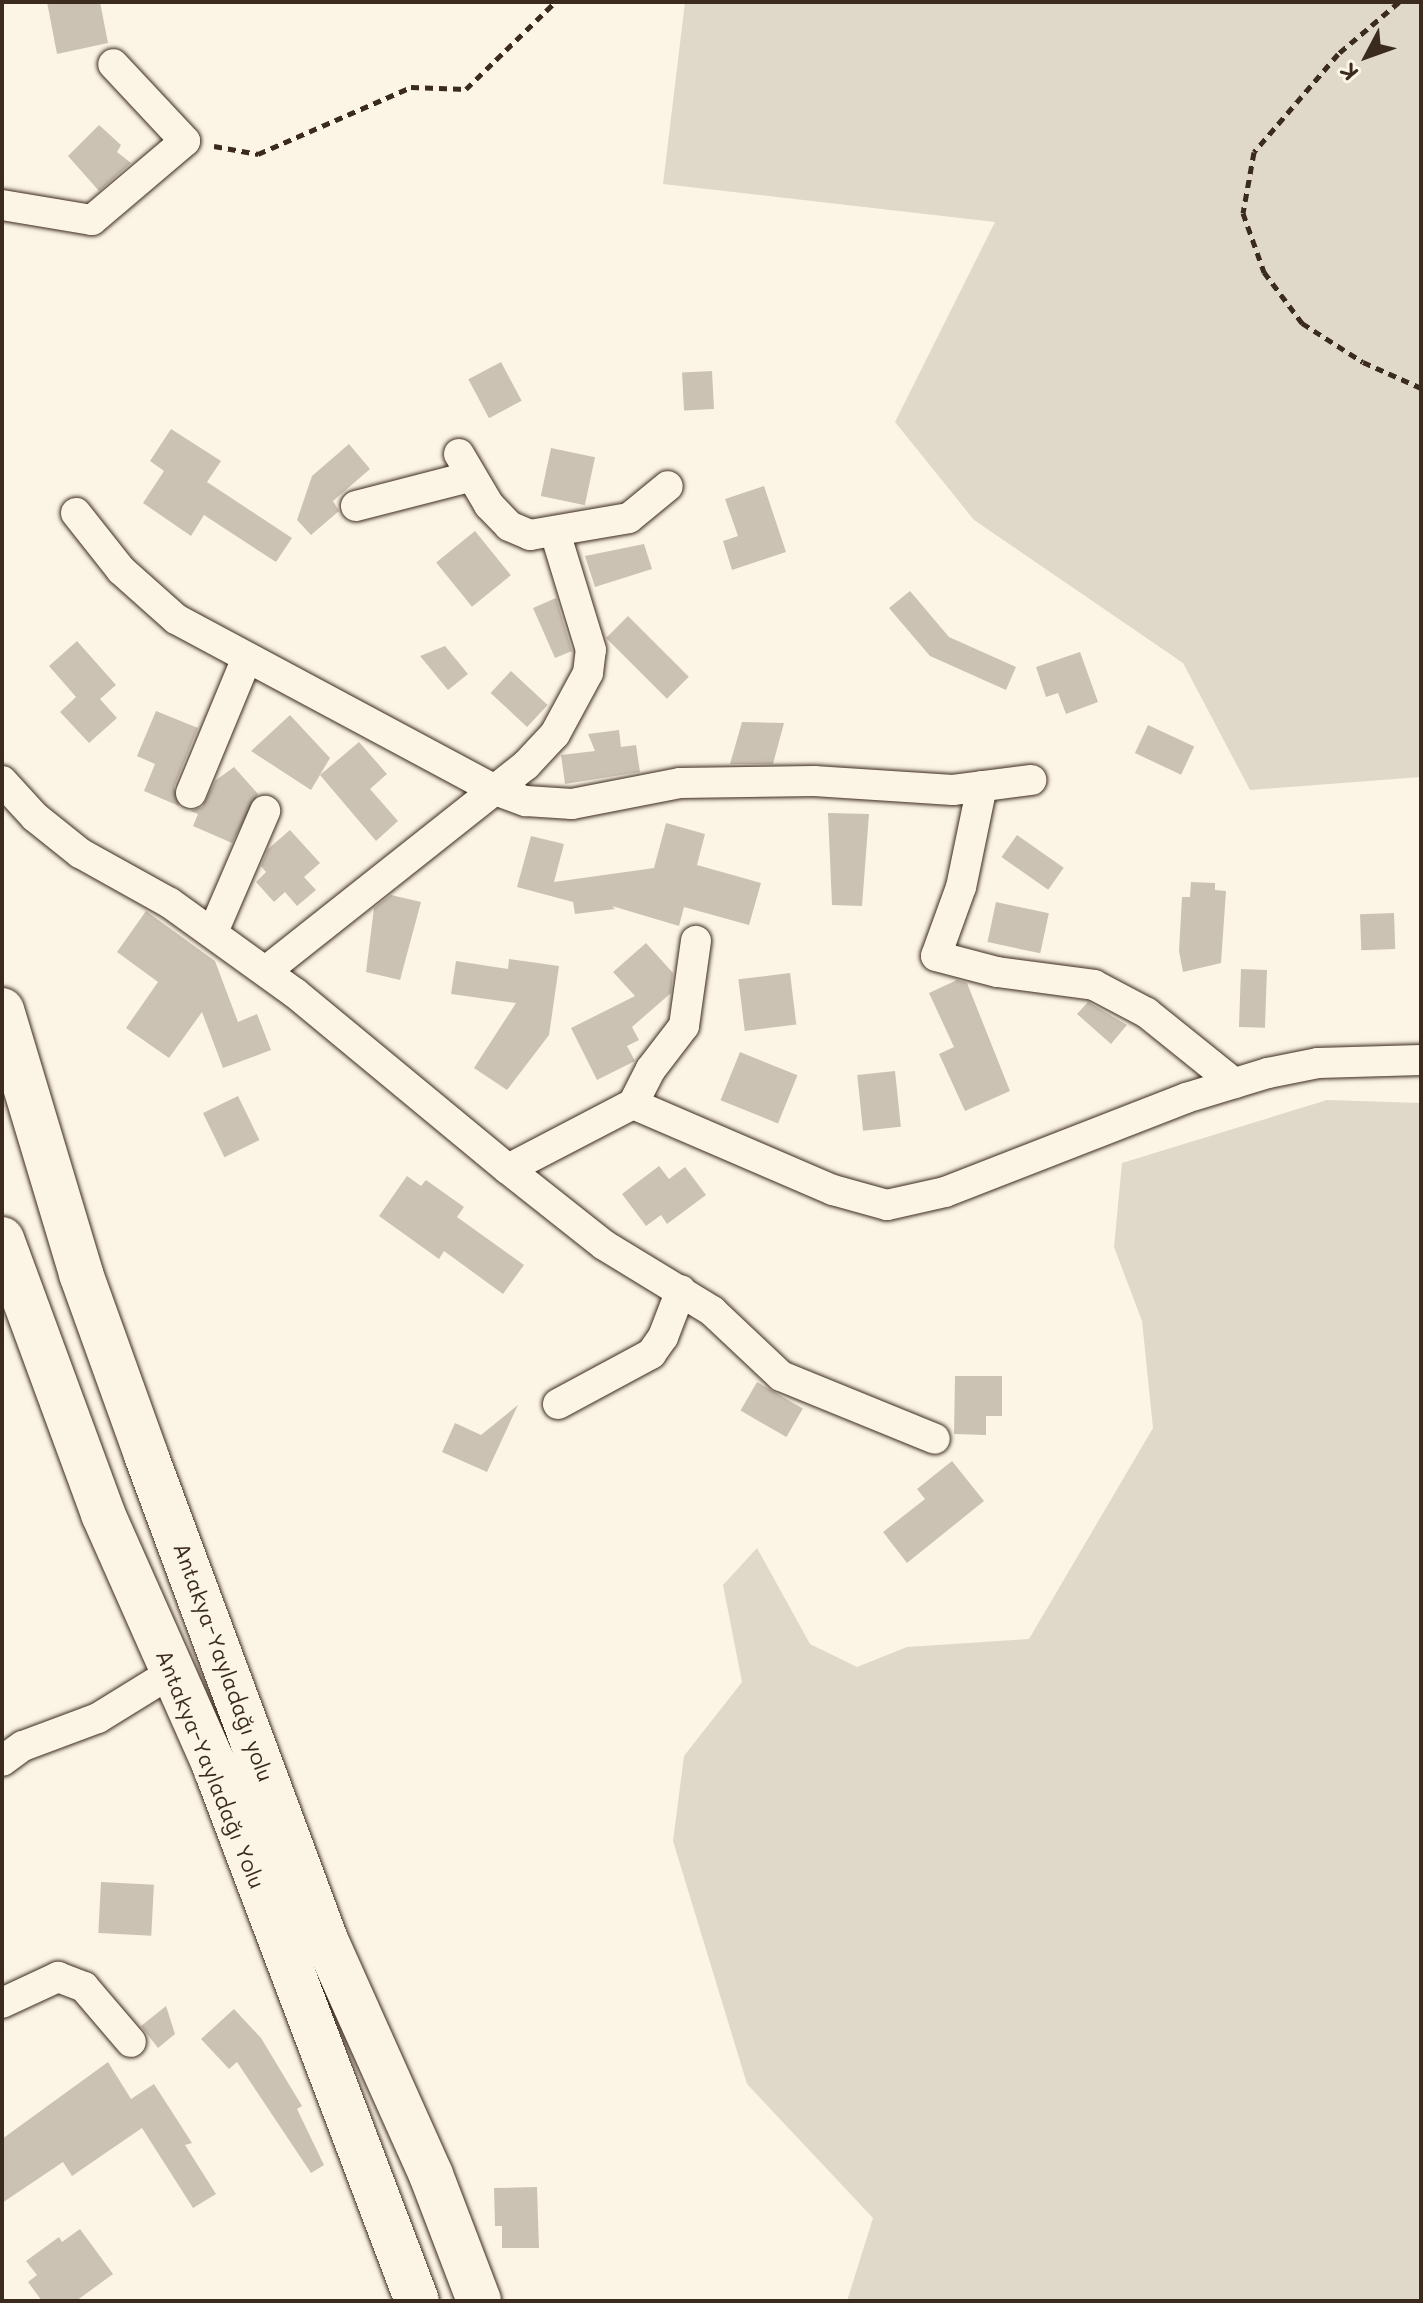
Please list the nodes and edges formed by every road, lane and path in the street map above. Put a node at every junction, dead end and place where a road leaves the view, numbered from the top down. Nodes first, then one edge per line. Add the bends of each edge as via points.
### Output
1 (555, 2) edge
2 (1399, 2) edge
3 (113, 64) dead end
4 (185, 141) junction
5 (2, 205) edge
6 (1421, 388) edge
7 (668, 486) dead end
8 (356, 506) dead end
9 (76, 513) dead end
10 (555, 532) junction
11 (247, 658) junction
12 (1031, 780) dead end
13 (2, 781) edge
14 (982, 786) junction
15 (495, 790) junction
16 (191, 793) dead end
17 (265, 811) dead end
18 (213, 932) junction
19 (696, 941) dead end
20 (266, 971) junction
21 (2, 1010) edge
22 (1421, 1060) edge
23 (1234, 1083) junction
24 (633, 1104) junction
25 (508, 1169) junction
26 (2, 1239) edge
27 (681, 1290) junction
28 (558, 1404) dead end
29 (935, 1439) dead end
30 (174, 1671) junction
31 (2, 1761) edge
32 (2, 2003) edge
33 (131, 2042) dead end
34 (417, 2301) edge
35 (479, 2301) edge

1 - 4 path via 466,89 411,87 258,154
2 - 6 path via 1338,54 1254,152 1243,213 1264,272 1302,323 1363,362
3 - 4 street
4 - 5 street via 92,220
7 - 10 street via 629,518
8 - 10 street via 464,466 515,530 530,535
9 - 11 street via 121,570 158,605
10 - 15 street via 590,638 588,673 555,734
11 - 15 street
11 - 16 street
12 - 14 street
13 - 18 street via 35,817 80,853
14 - 15 street via 934,790 814,781 680,783 554,806
14 - 23 street via 961,887 936,956 997,972 1094,985 1147,1013
15 - 20 street
17 - 18 street
18 - 20 street
19 - 24 street via 684,1026 651,1069
20 - 25 street
21 - 35 highway, Antakya-Yayladağı yolu via 81,1274 146,1455 326,1940 431,2175
22 - 23 street via 1318,1063
23 - 24 street via 945,1192 887,1205 833,1190
24 - 25 street
25 - 27 street via 604,1245
26 - 30 highway, Antakya-Yayladağı Yolu via 103,1514
27 - 28 street via 651,1354
27 - 29 street via 724,1321 781,1376
30 - 31 street via 98,1718 23,1746
30 - 34 highway, Antakya-Yayladağı Yolu
32 - 33 street via 58,1977 84,1987

